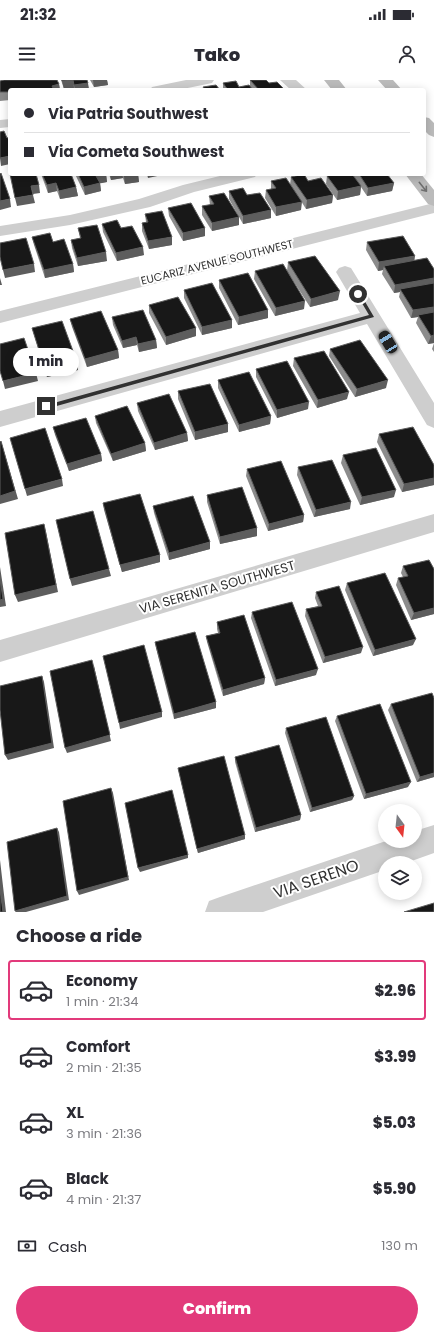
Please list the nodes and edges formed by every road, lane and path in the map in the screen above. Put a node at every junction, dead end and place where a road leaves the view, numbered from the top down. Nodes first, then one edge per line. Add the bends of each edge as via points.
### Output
1 (207, 80) edge
2 (287, 80) edge
3 (331, 80) edge
4 (385, 80) edge
5 (167, 88) edge
6 (297, 88) edge
7 (338, 88) edge
8 (393, 88) edge
9 (426, 123) edge
10 (434, 132) edge
11 (240, 176) edge
12 (415, 176) edge
13 (434, 201) edge
14 (434, 208) edge
15 (0, 231) edge
16 (345, 272) dead end
17 (372, 316) junction
18 (0, 317) edge
19 (0, 419) edge
20 (434, 420) edge
21 (434, 523) edge
22 (0, 651) edge
23 (434, 839) edge
24 (220, 912) edge

1 - 5 street
2 - 6 street
3 - 7 main road
4 - 8 main road
9 - 10 main road
11 - 15 street via 189,188 144,203 70,220
12 -> 13 main road
14 - 18 street, EUCARIZ AVENUE SOUTHWEST
16 - 17 street
17 - 19 street
17 - 20 street
21 - 22 street, VIA SERENITA SOUTHWEST
23 - 24 street, VIA SERENO

